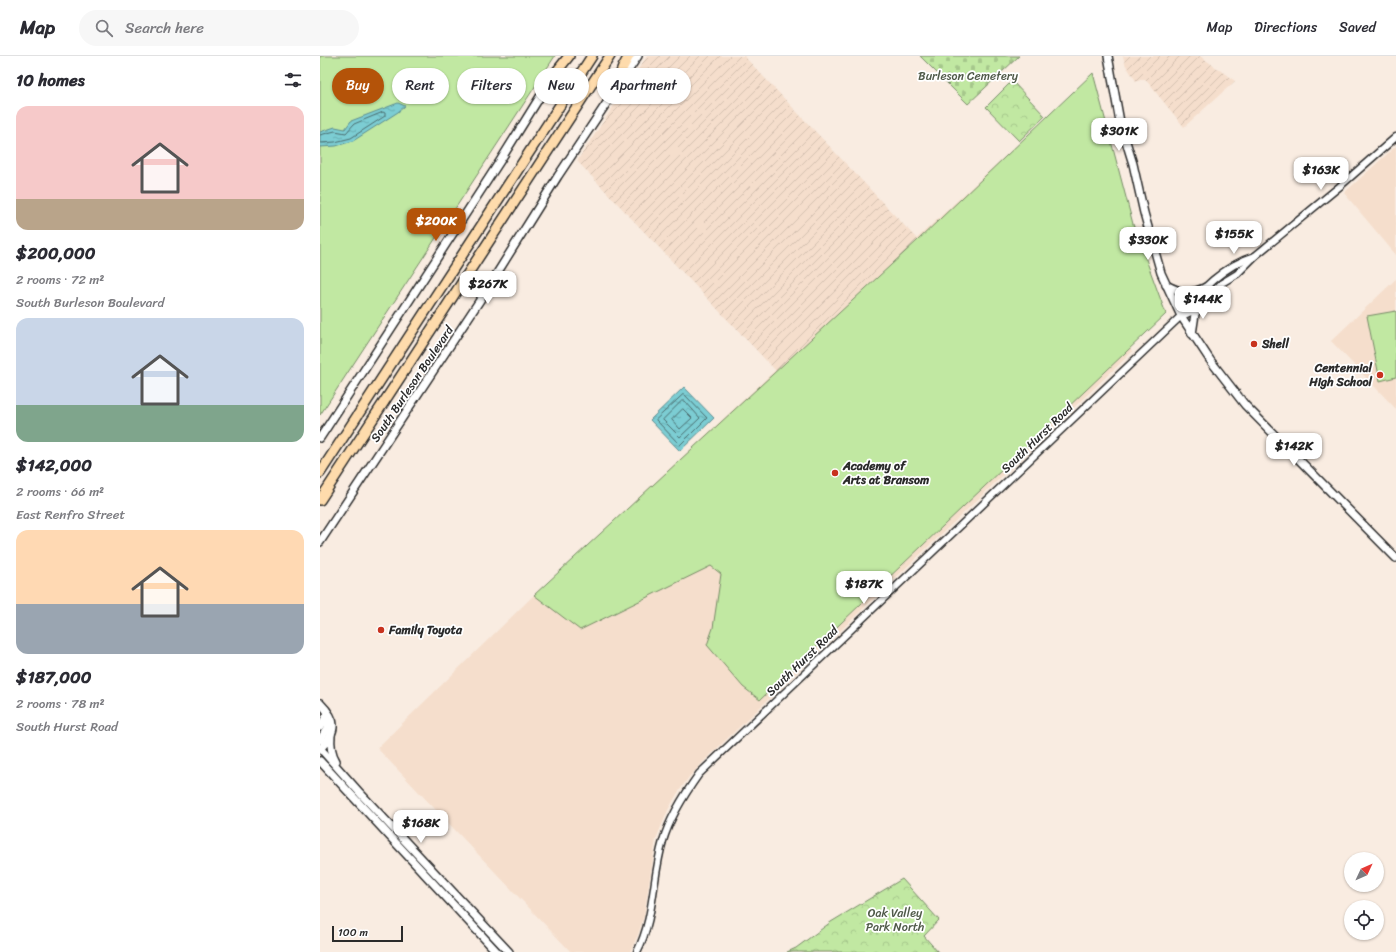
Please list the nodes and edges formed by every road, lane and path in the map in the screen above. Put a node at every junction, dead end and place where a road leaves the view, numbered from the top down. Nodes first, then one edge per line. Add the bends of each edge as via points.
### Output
1 (566, 56) edge
2 (569, 56) edge
3 (592, 56) edge
4 (610, 56) edge
5 (629, 56) edge
6 (638, 56) edge
7 (1108, 56) edge
8 (558, 68) edge
9 (560, 68) edge
10 (623, 68) edge
11 (630, 68) edge
12 (536, 104) edge
13 (606, 104) edge
14 (1396, 137) edge
15 (1254, 256) junction
16 (1166, 285) junction
17 (1208, 286) junction
18 (1203, 301) junction
19 (1181, 316) junction
20 (1192, 334) junction
21 (320, 438) edge
22 (320, 473) edge
23 (320, 500) edge
24 (320, 542) edge
25 (1396, 558) edge
26 (320, 703) edge
27 (328, 711) junction
28 (320, 727) edge
29 (331, 735) junction
30 (320, 740) edge
31 (320, 748) edge
32 (320, 761) edge
33 (360, 793) junction
34 (498, 952) edge
35 (509, 952) edge
36 (637, 952) edge

1 - 8 main road
2 - 9 highway
3 - 22 highway
4 - 23 highway
5 - 10 highway
6 - 11 main road, South Burleson Boulevard
7 - 16 main road via 1120,122
12 - 21 main road
13 - 24 main road, South Burleson Boulevard
14 - 15 street, South Hurst Road
15 - 17 street, South Hurst Road via 1228,269
15 - 18 street, South Hurst Road via 1237,274 1222,283
16 - 17 main road via 1188,293
16 - 19 main road
17 - 19 street, South Hurst Road via 1189,304
18 - 19 street, South Hurst Road via 1193,311
18 - 20 main road via 1195,314
19 - 20 main road
19 - 36 street, South Hurst Road via 700,774 687,790 665,835 652,908
20 - 25 main road via 1223,378 1246,404
26 - 27 main road
27 - 28 main road
27 - 29 main road via 333,723
27 - 30 main road via 327,729
29 - 31 main road
29 - 33 main road via 333,756 358,786
31 - 33 main road
32 - 34 main road
33 - 35 main road

